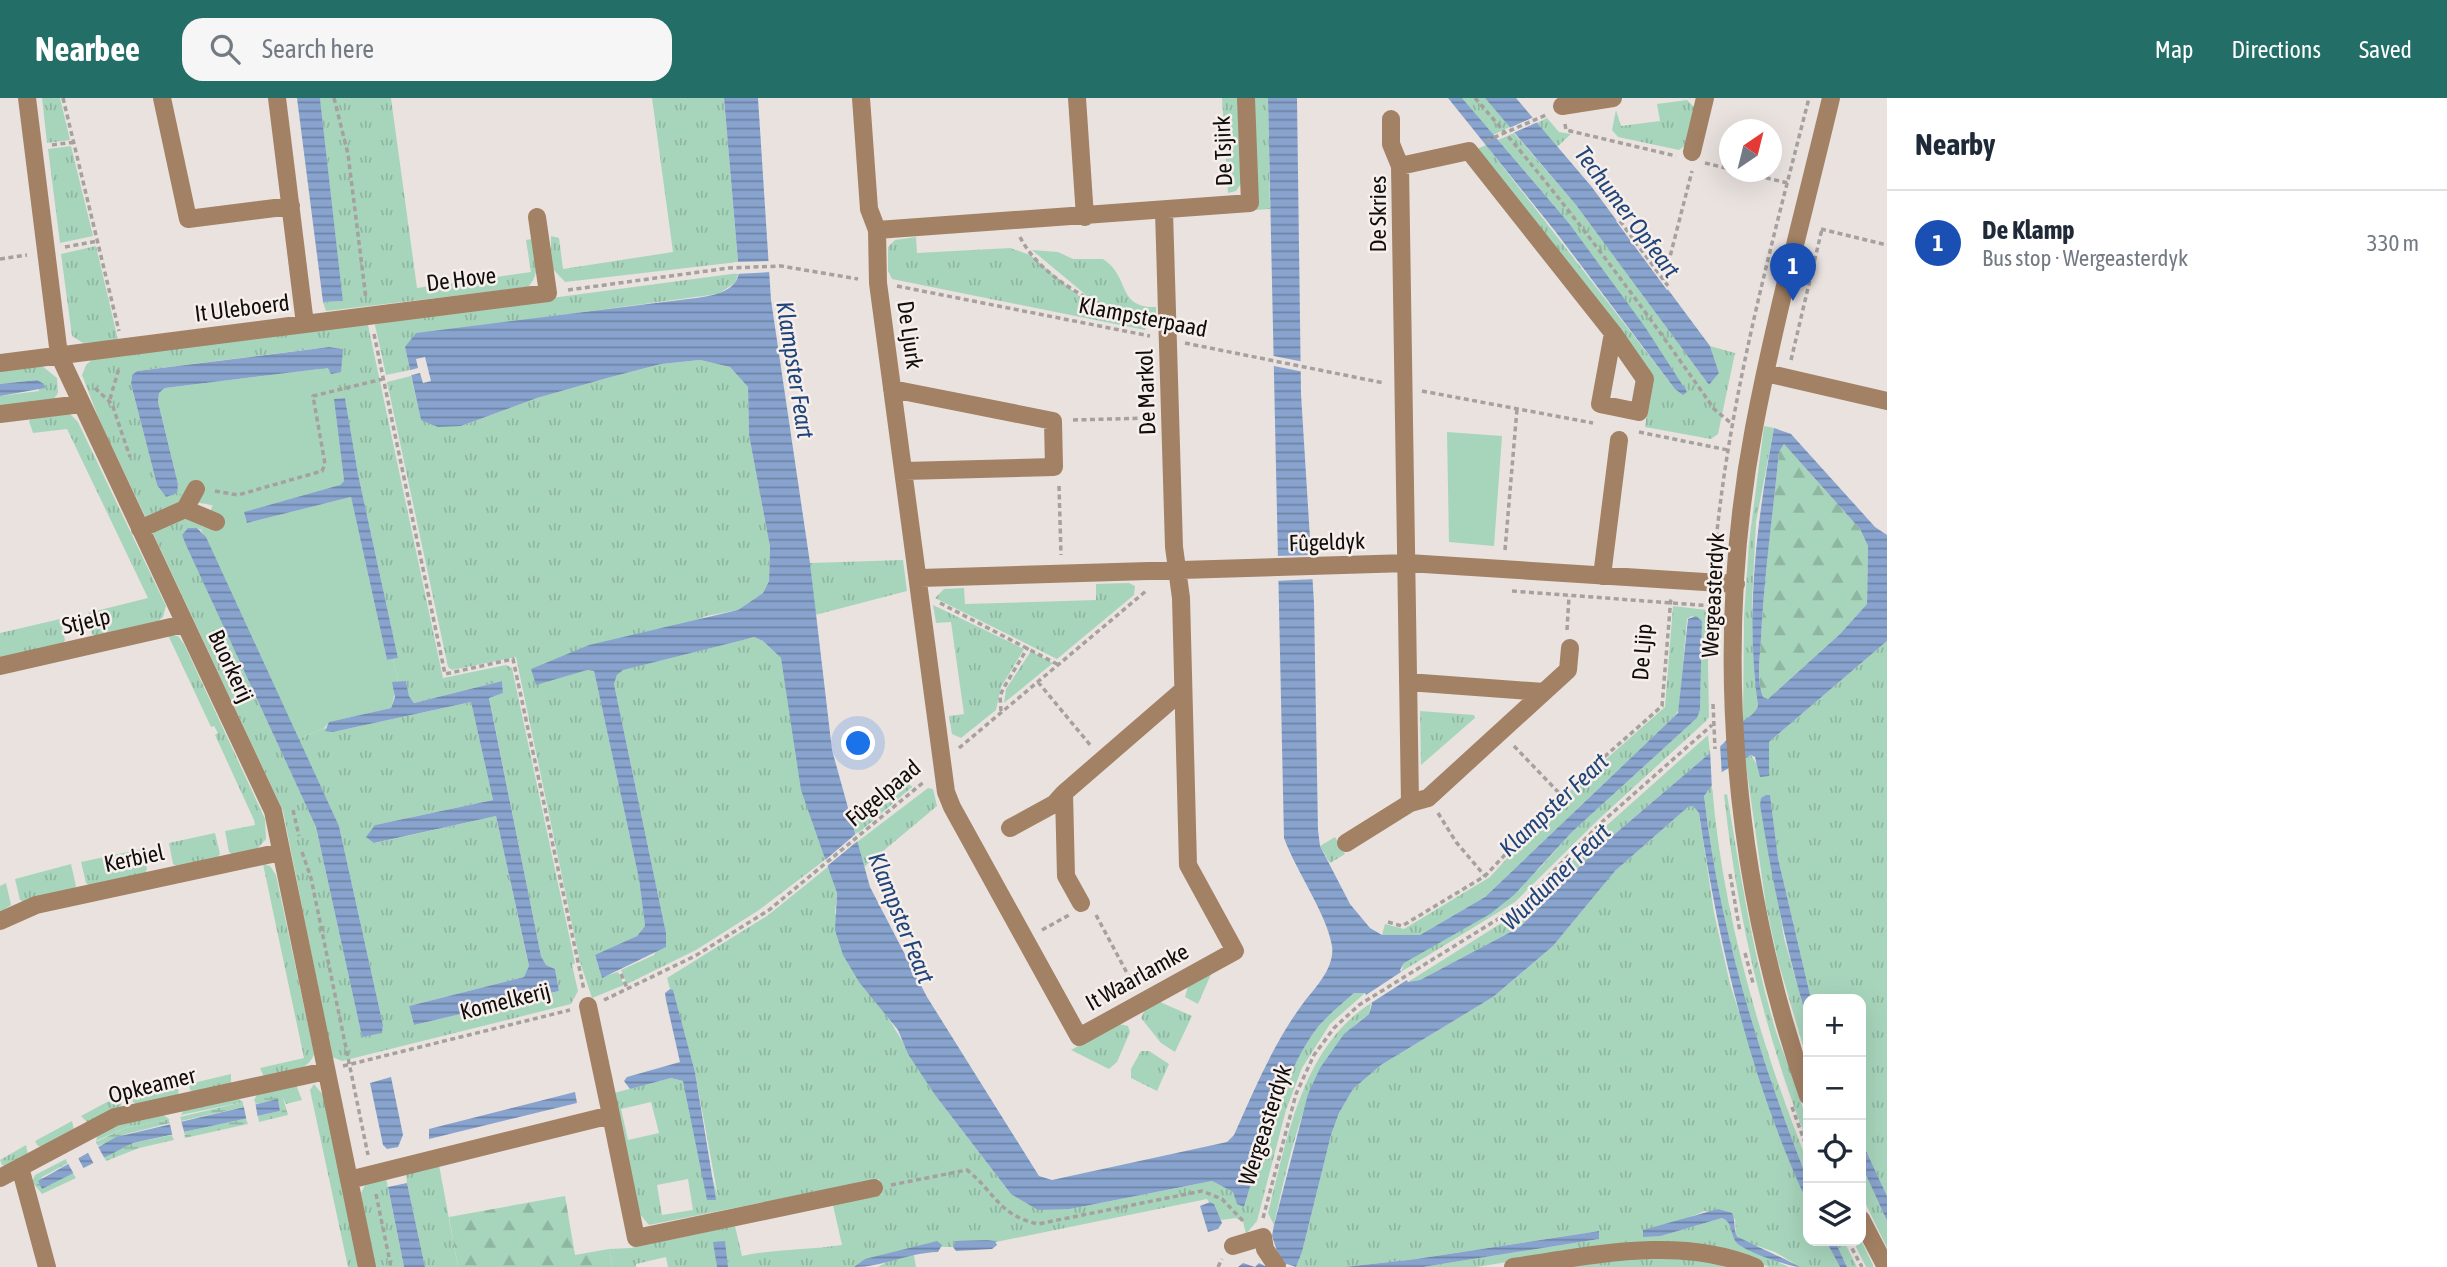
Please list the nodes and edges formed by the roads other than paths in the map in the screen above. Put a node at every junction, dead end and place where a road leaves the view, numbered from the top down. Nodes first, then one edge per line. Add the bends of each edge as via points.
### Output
1 (27, 98) edge
2 (162, 98) edge
3 (277, 98) edge
4 (862, 98) edge
5 (1077, 98) edge
6 (1246, 98) edge
7 (1613, 98) edge
8 (1704, 98) edge
9 (1831, 98) edge
10 (1562, 106) road end
11 (1391, 119) dead end
12 (1692, 152) road end
13 (1399, 166) junction
14 (291, 206) junction
15 (1164, 211) junction
16 (537, 217) dead end
17 (1085, 217) junction
18 (877, 230) junction
19 (305, 324) junction
20 (1613, 333) dead end
21 (60, 355) junction
22 (0, 363) edge
23 (1766, 373) junction
24 (892, 389) junction
25 (1887, 401) edge
26 (81, 404) junction
27 (0, 414) edge
28 (1626, 436) road end
29 (904, 471) junction
30 (216, 522) dead end
31 (140, 529) junction
32 (1408, 563) junction
33 (1177, 572) junction
34 (1602, 576) junction
35 (1736, 584) junction
36 (921, 587) junction
37 (184, 624) junction
38 (1570, 649) road end
39 (0, 666) edge
40 (1408, 682) junction
41 (1183, 690) junction
42 (1544, 692) junction
43 (1064, 793) junction
44 (1419, 800) junction
45 (1010, 828) dead end
46 (1346, 843) dead end
47 (281, 852) junction
48 (1084, 906) road end
49 (0, 921) edge
50 (587, 1006) road end
51 (326, 1070) junction
52 (1803, 1079) edge
53 (611, 1115) junction
54 (20, 1167) junction
55 (0, 1178) edge
56 (349, 1180) junction
57 (874, 1188) road end
58 (1866, 1229) edge
59 (1233, 1247) dead end
60 (1274, 1263) edge
61 (47, 1267) edge
62 (367, 1267) edge
63 (1513, 1267) edge
64 (1755, 1267) edge
65 (1886, 1267) edge

1 - 21 street, Buorkerij
2 - 14 street via 188,219
3 - 14 street, It Uleboerd
4 - 18 street, De Ljurk via 869,209
5 - 17 street
6 - 15 street, De Tsjirk via 1250,203
7 - 10 street
8 - 12 street
9 - 23 street, Wergeasterdyk
11 - 13 street via 1391,144
13 - 20 street, De Skries via 1469,151
13 - 32 street, De Skries
14 - 19 street, It Uleboerd
15 - 17 street
15 - 33 street, De Markol
16 - 19 street, De Hove via 548,293
17 - 18 street
18 - 24 street, De Ljurk via 878,283
19 - 21 street, It Uleboerd
21 - 22 street, It Uleboerd
21 - 26 street, Buorkerij
23 - 25 street
23 - 35 street, Wergeasterdyk via 1754,430
24 - 29 street, De Ljurk
24 - 29 street via 1053,421 1054,467
26 - 27 street
26 - 31 street, Buorkerij
28 - 34 street
29 - 36 street, De Ljurk
30 - 31 street via 191,498
31 - 37 street, Buorkerij
32 - 33 street, Fûgeldyk
32 - 34 street, Fûgeldyk
32 - 40 street
33 - 36 street, Fûgeldyk via 1062,575
33 - 41 street, It Waarlamke
34 - 35 street, Fûgeldyk
35 - 52 street, Wergeasterdyk via 1733,716 1748,863 1767,960
36 - 41 street, It Waarlamke via 952,807 1079,1037 1235,951 1188,865
37 - 39 street, Stjelp
37 - 47 street, Buorkerij via 273,811
38 - 42 street via 1568,670
40 - 42 street
40 - 44 street
41 - 43 street
42 - 44 street
43 - 45 street via 1054,804
43 - 48 street via 1066,876
44 - 46 street
47 - 49 street, Kerbiel via 36,905
47 - 51 street, Buorkerij
50 - 53 street
51 - 54 street, Opkeamer via 115,1117
51 - 56 street, Buorkerij
53 - 56 street
53 - 57 street via 636,1238
54 - 55 street, Opkeamer
54 - 61 street
56 - 62 street, Buorkerij
58 - 65 street
59 - 60 street via 1263,1237
63 - 64 street via 1666,1250 1719,1255

